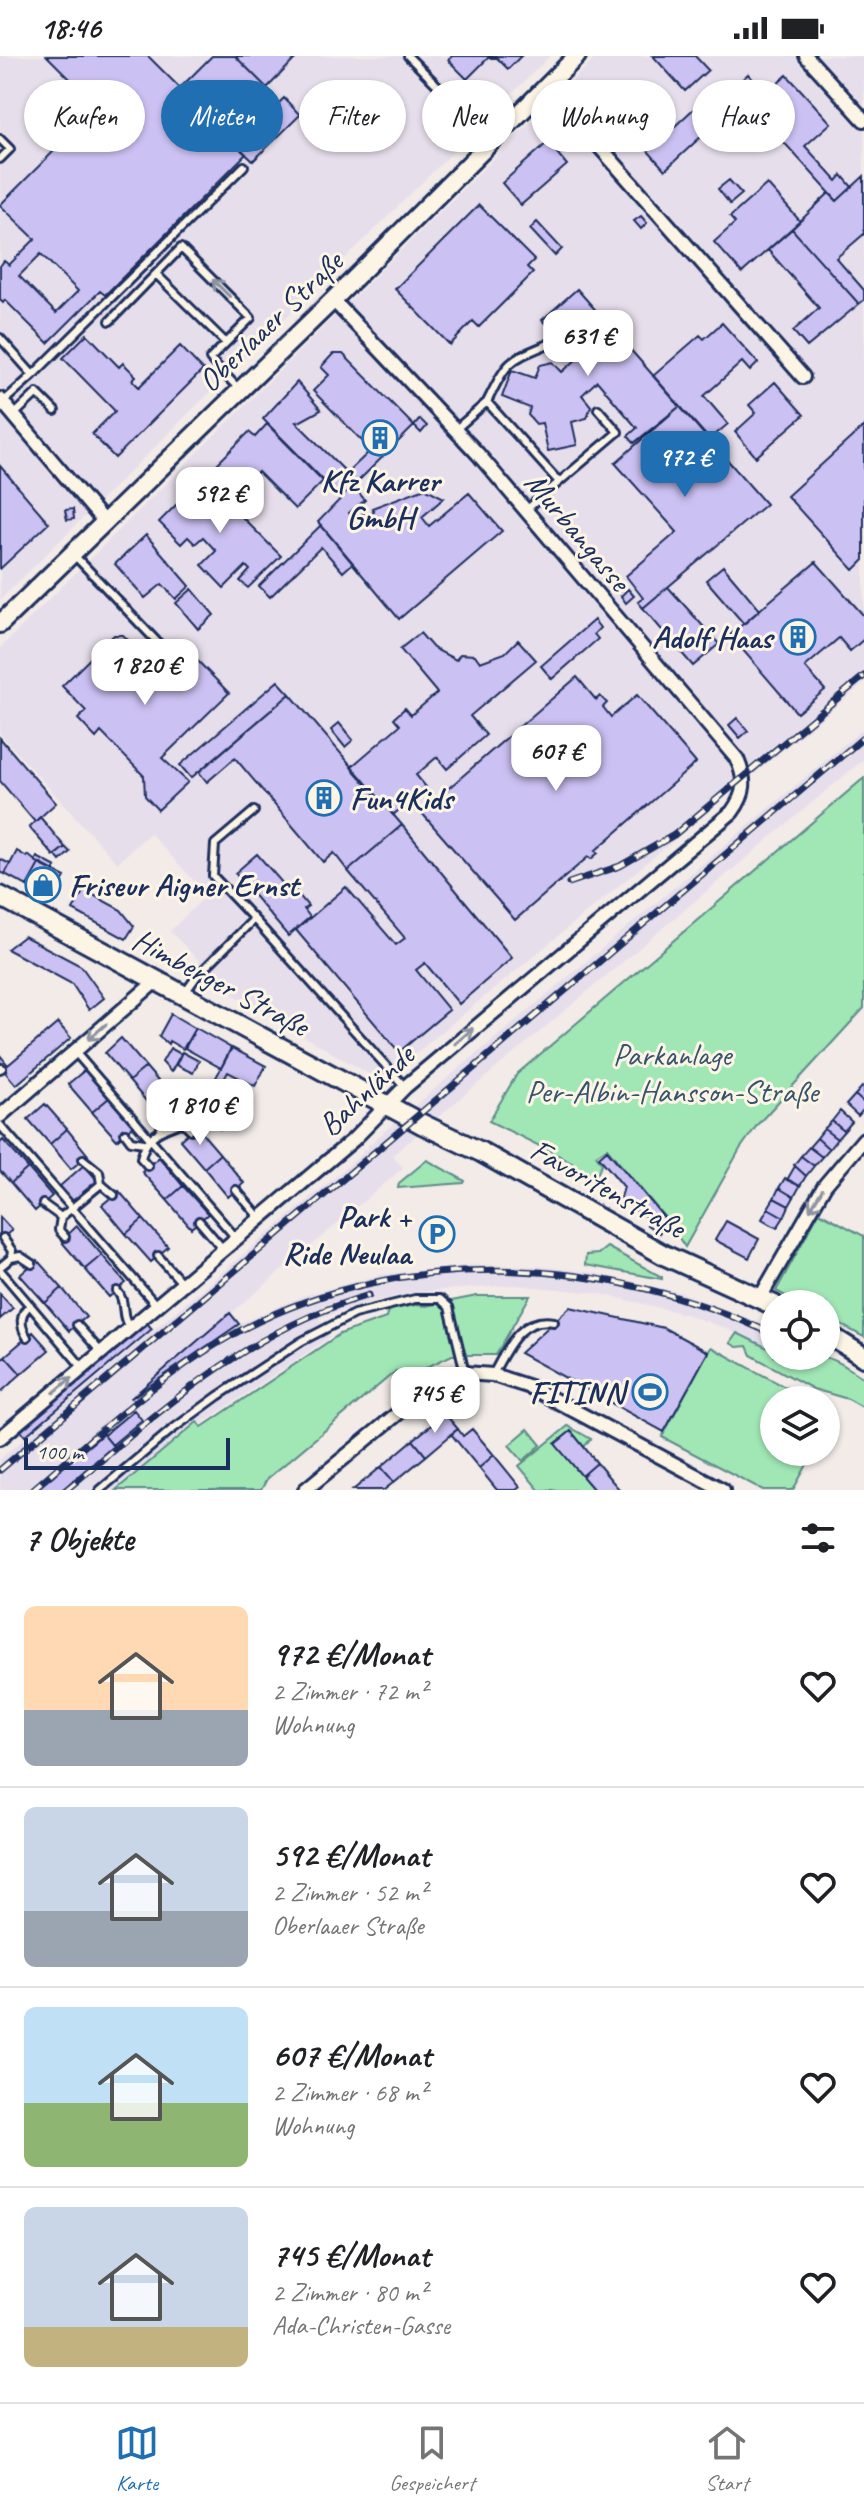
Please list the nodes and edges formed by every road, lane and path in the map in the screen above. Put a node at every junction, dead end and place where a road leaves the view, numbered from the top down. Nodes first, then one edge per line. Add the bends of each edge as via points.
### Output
1 (408, 56) edge
2 (577, 56) edge
3 (806, 56) edge
4 (432, 80) edge
5 (552, 80) edge
6 (531, 101) edge
7 (515, 118) edge
8 (864, 120) edge
9 (0, 139) edge
10 (481, 152) edge
11 (604, 152) edge
12 (0, 159) edge
13 (244, 166) dead end
14 (156, 274) junction
15 (333, 300) junction
16 (110, 321) dead end
17 (0, 338) edge
18 (553, 342) dead end
19 (226, 343) junction
20 (33, 375) junction
21 (803, 377) dead end
22 (240, 390) junction
23 (2, 400) edge
24 (487, 402) junction
25 (598, 409) dead end
26 (55, 411) dead end
27 (14, 415) junction
28 (455, 430) junction
29 (559, 482) junction
30 (526, 510) junction
31 (104, 522) junction
32 (72, 553) junction
33 (0, 624) edge
34 (163, 648) dead end
35 (254, 811) dead end
36 (732, 812) joint
37 (0, 896) edge
38 (254, 919) junction
39 (156, 981) junction
40 (182, 996) junction
41 (75, 1052) junction
42 (405, 1087) junction
43 (161, 1102) dead end
44 (388, 1106) junction
45 (0, 1116) edge
46 (414, 1120) joint
47 (0, 1125) edge
48 (191, 1130) dead end
49 (160, 1131) junction
50 (125, 1133) dead end
51 (864, 1139) edge
52 (147, 1141) junction
53 (83, 1159) dead end
54 (148, 1166) dead end
55 (101, 1184) junction
56 (236, 1190) dead end
57 (114, 1195) dead end
58 (43, 1204) dead end
59 (72, 1208) junction
60 (61, 1217) junction
61 (260, 1218) junction
62 (199, 1221) dead end
63 (65, 1237) dead end
64 (3, 1238) dead end
65 (237, 1239) junction
66 (224, 1249) junction
67 (158, 1256) dead end
68 (11, 1258) junction
69 (32, 1264) dead end
70 (0, 1268) edge
71 (183, 1284) junction
72 (773, 1290) edge
73 (117, 1291) dead end
74 (760, 1299) edge
75 (30, 1305) junction
76 (157, 1306) junction
77 (554, 1322) dead end
78 (77, 1325) dead end
79 (130, 1328) junction
80 (27, 1337) dead end
81 (840, 1342) edge
82 (101, 1352) junction
83 (864, 1357) edge
84 (83, 1368) junction
85 (465, 1373) junction
86 (493, 1375) junction
87 (1, 1435) edge
88 (308, 1489) edge
89 (100, 1490) edge
90 (723, 1490) edge

1 - 4 lane
2 - 5 main road, Oberlaaer Straße
3 - 8 street
6 - 7 main road, Oberlaaer Straße
9 - 12 lane via 10,149
10 - 15 main road, Oberlaaer Straße
11 - 21 street
13 - 20 lane
14 - 16 lane
14 - 19 lane
19 -> 14 lane via 251,318 181,248
15 - 22 main road, Oberlaaer Straße
15 - 28 street, Murbangasse
17 - 20 lane
18 - 24 lane via 514,358
19 - 22 lane via 210,359
20 - 23 lane
22 - 31 main road, Oberlaaer Straße
23 - 27 street
24 - 28 lane
24 - 29 lane
25 - 29 lane via 618,432
26 - 27 lane via 37,393
27 - 31 street
28 - 30 street, Murbangasse
29 - 30 lane
30 - 36 street, Murbangasse via 737,759 744,787
31 - 32 main road, Oberlaaer Straße
32 - 33 main road, Oberlaaer Straße
32 - 34 lane
35 - 38 lane via 215,844 213,876
42 -> 36 street, Bahnlände
37 - 39 main road, Himberger Straße
38 - 40 lane
38 - 42 lane
39 - 40 main road, Himberger Straße
39 -> 41 street
40 - 44 main road, Himberger Straße
41 - 45 street
41 - 52 lane
42 - 44 street, Bahnlände
43 - 49 lane via 167,1109
44 - 46 main road, Himberger Straße
44 - 61 street, Bahnlände
46 - 74 main road, Favoritenstraße via 664,1255
47 - 59 lane
48 - 49 lane via 183,1122
49 - 52 lane
50 - 52 lane via 131,1141
51 -> 72 street via 825,1185
52 - 54 lane via 141,1158
52 - 65 lane
53 - 55 lane via 99,1172
55 - 57 lane
55 - 59 lane
56 - 61 lane
58 - 60 lane
59 - 60 lane
59 - 76 lane
60 - 63 lane via 59,1230
61 - 65 street, Bahnlände
62 - 66 lane
64 - 68 lane
65 - 66 street, Bahnlände
66 - 71 street, Bahnlände
67 - 71 lane
68 - 69 lane via 20,1256
68 - 70 lane
70 - 75 lane
71 - 76 street, Bahnlände
73 - 79 lane
75 - 80 lane via 21,1323
75 - 84 lane
76 - 79 street, Bahnlände
77 - 86 lane via 543,1320 519,1332
78 - 82 lane
79 - 82 street, Bahnlände
81 - 83 main road
82 - 84 street, Bahnlände
87 -> 84 street, Bahnlände
85 - 86 street
85 - 88 street via 436,1382
85 - 89 lane via 446,1302 425,1298 354,1314 218,1396
86 - 90 street via 530,1387

